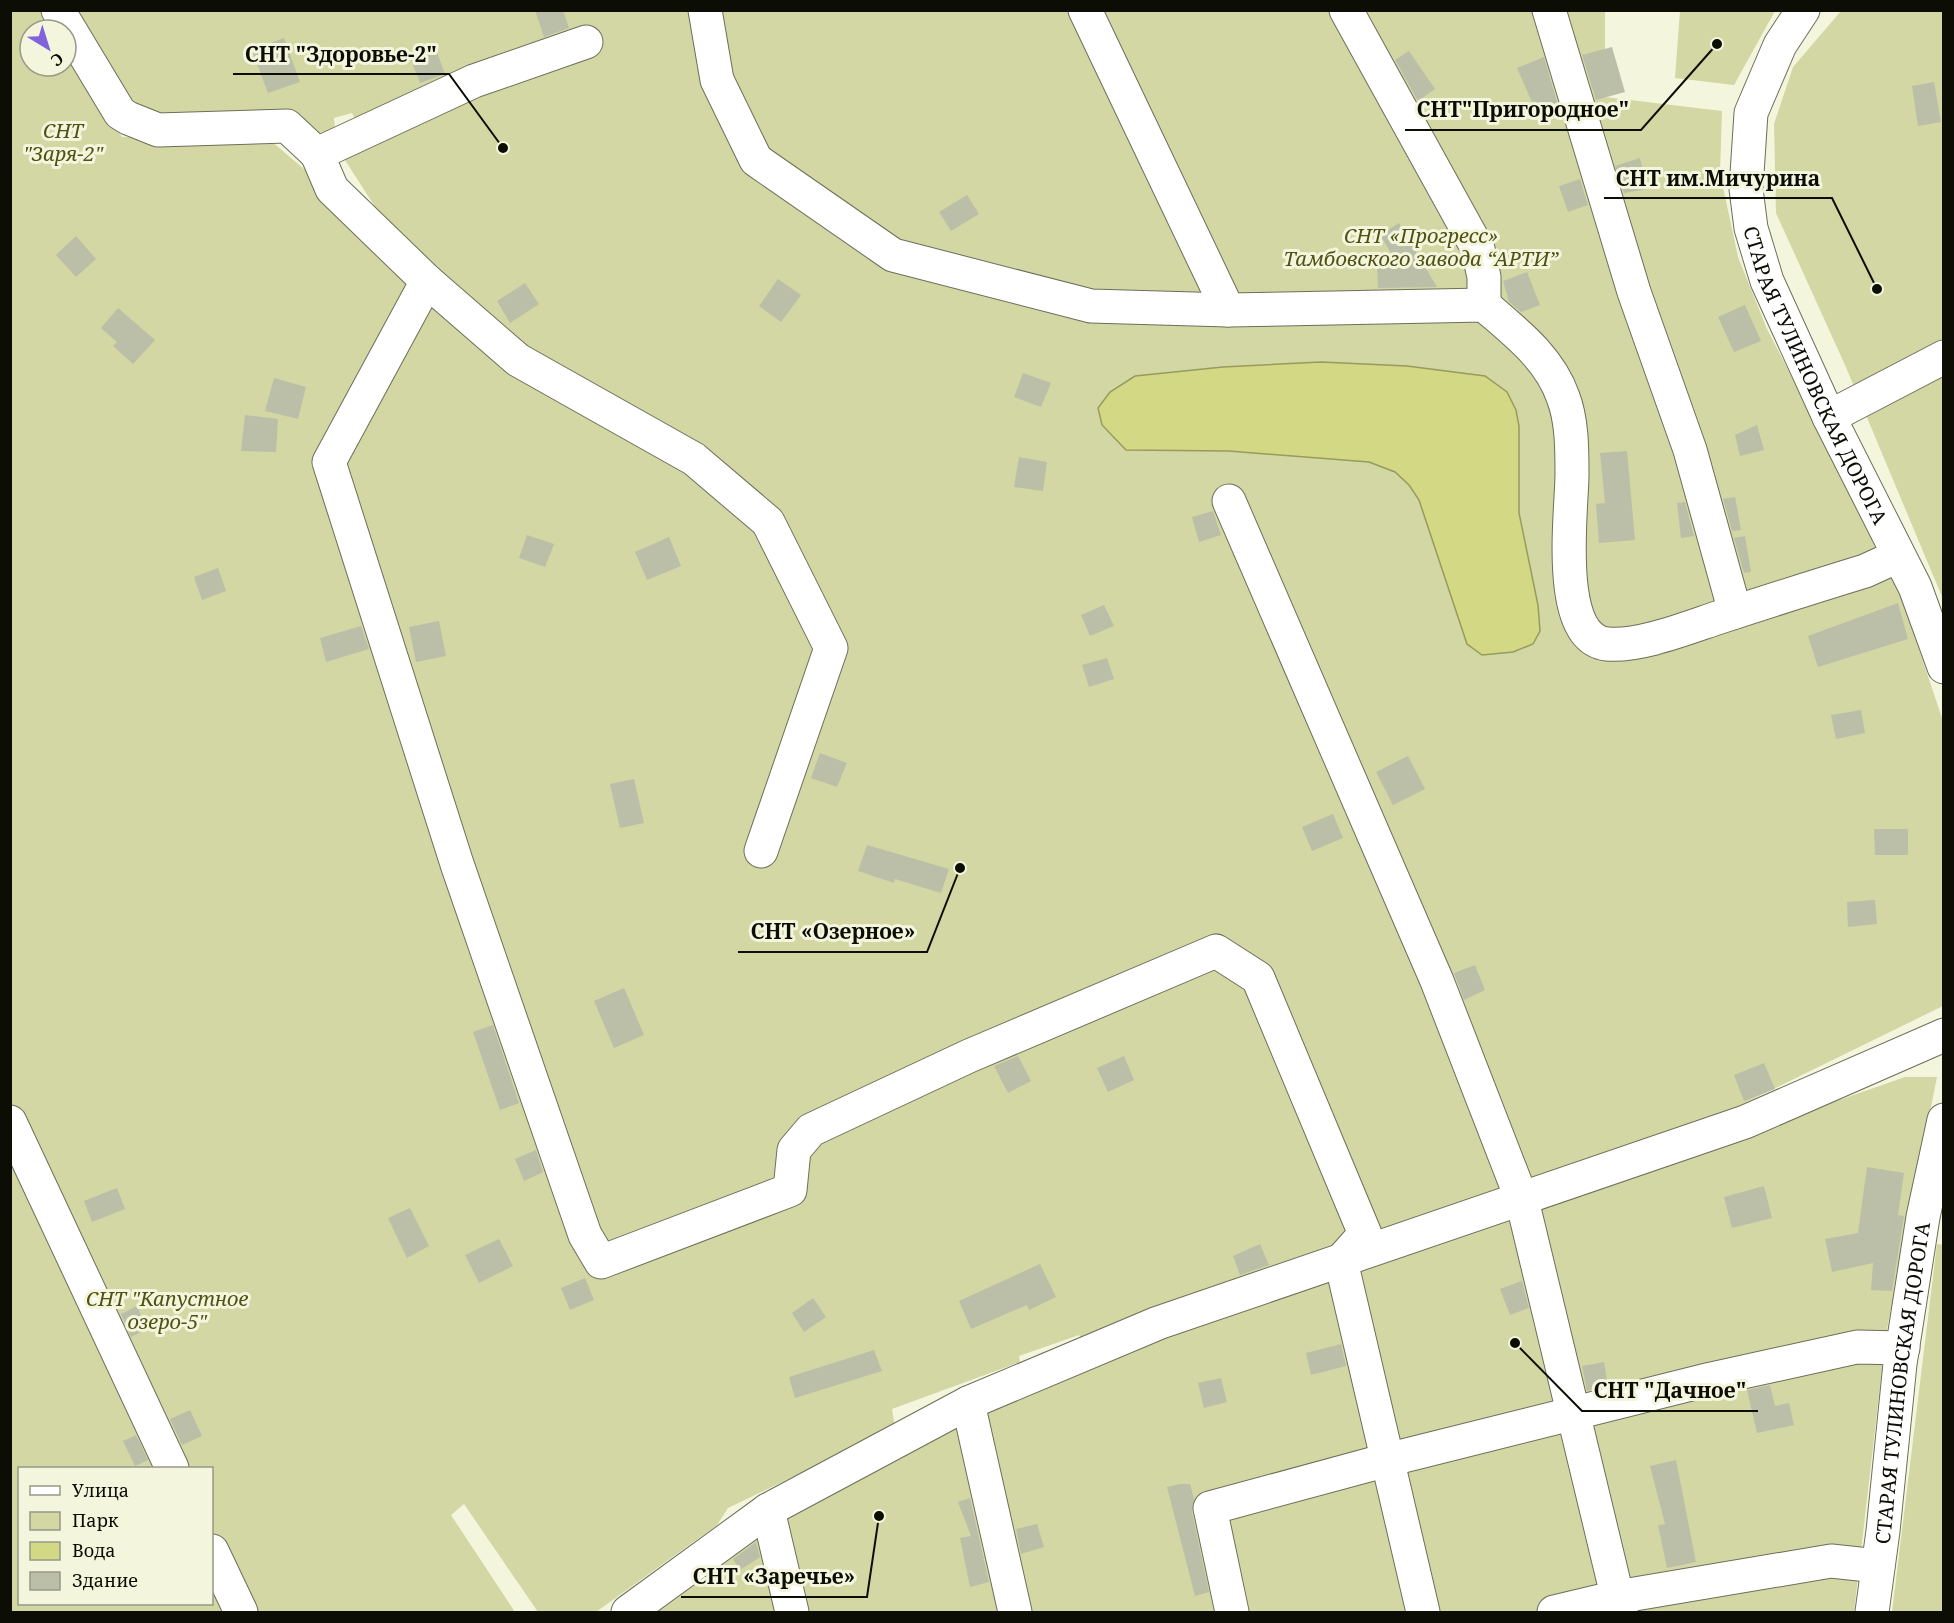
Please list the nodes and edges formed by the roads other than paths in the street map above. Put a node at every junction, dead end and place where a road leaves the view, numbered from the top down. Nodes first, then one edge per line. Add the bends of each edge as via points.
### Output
1 (58, 10) edge
2 (705, 10) edge
3 (1085, 10) edge
4 (1346, 10) edge
5 (1549, 10) edge
6 (1803, 10) edge
7 (586, 42) dead end
8 (317, 154) junction
9 (427, 280) junction
10 (1484, 305) junction
11 (1228, 310) junction
12 (1944, 357) edge
13 (1829, 417) junction
14 (1229, 501) dead end
15 (1898, 556) junction
16 (1934, 610) edge
17 (1735, 612) junction
18 (1944, 667) edge
19 (761, 851) dead end
20 (1944, 1035) edge
21 (1944, 1120) edge
22 (10, 1122) edge
23 (1522, 1200) junction
24 (1341, 1261) junction
25 (1902, 1348) junction
26 (969, 1403) junction
27 (1574, 1414) junction
28 (1387, 1460) junction
29 (172, 1467) edge
30 (768, 1510) junction
31 (213, 1553) edge
32 (1878, 1566) junction
33 (1619, 1605) edge
34 (241, 1612) edge
35 (628, 1612) edge
36 (792, 1612) edge
37 (1015, 1612) edge
38 (1233, 1612) edge
39 (1423, 1612) edge
40 (1554, 1612) edge
41 (1872, 1612) edge

1 - 8 street via 120,113 128,118 158,130 287,126
2 - 11 street via 717,80 756,160 893,255 1091,306
3 - 11 street
4 - 10 street via 1478,249
5 - 17 street via 1634,292 1690,450
6 - 13 street, СТАРАЯ ТУЛИНОВСКАЯ ДОРОГА via 1780,45 1751,113 1746,189 1751,228 1767,281
7 - 8 street via 474,81
8 - 9 street via 332,189
9 - 19 street via 518,360 694,459 768,522 831,648
9 - 24 street via 329,462 465,886 585,1235 601,1262 790,1190 794,1150 811,1130 969,1056 1216,951 1258,978 1365,1234
10 - 11 street
10 - 17 street via 1540,354 1563,397 1572,462 1572,603 1583,629 1606,644 1616,643 1655,638
12 - 13 street
13 - 15 street, СТАРАЯ ТУЛИНОВСКАЯ ДОРОГА
14 - 23 street via 1437,981
15 - 16 street, СТАРАЯ ТУЛИНОВСКАЯ ДОРОГА via 1915,587
15 - 17 street via 1865,571
16 - 18 street, СТАРАЯ ТУЛИНОВСКАЯ ДОРОГА
20 - 23 street via 1745,1122
21 - 25 street, СТАРАЯ ТУЛИНОВСКАЯ ДОРОГА via 1923,1217
22 - 29 street
23 - 24 street
23 - 27 street
24 - 26 street via 1158,1323
24 - 28 street
25 - 27 street via 1857,1347
25 - 32 street, СТАРАЯ ТУЛИНОВСКАЯ ДОРОГА
26 - 30 street
26 - 37 street
27 - 28 street
27 - 33 street
28 - 38 street via 1210,1508
28 - 39 street
30 - 35 street
30 - 36 street
31 - 34 street
32 - 33 street via 1831,1561
32 - 41 street, СТАРАЯ ТУЛИНОВСКАЯ ДОРОГА
33 - 40 street

